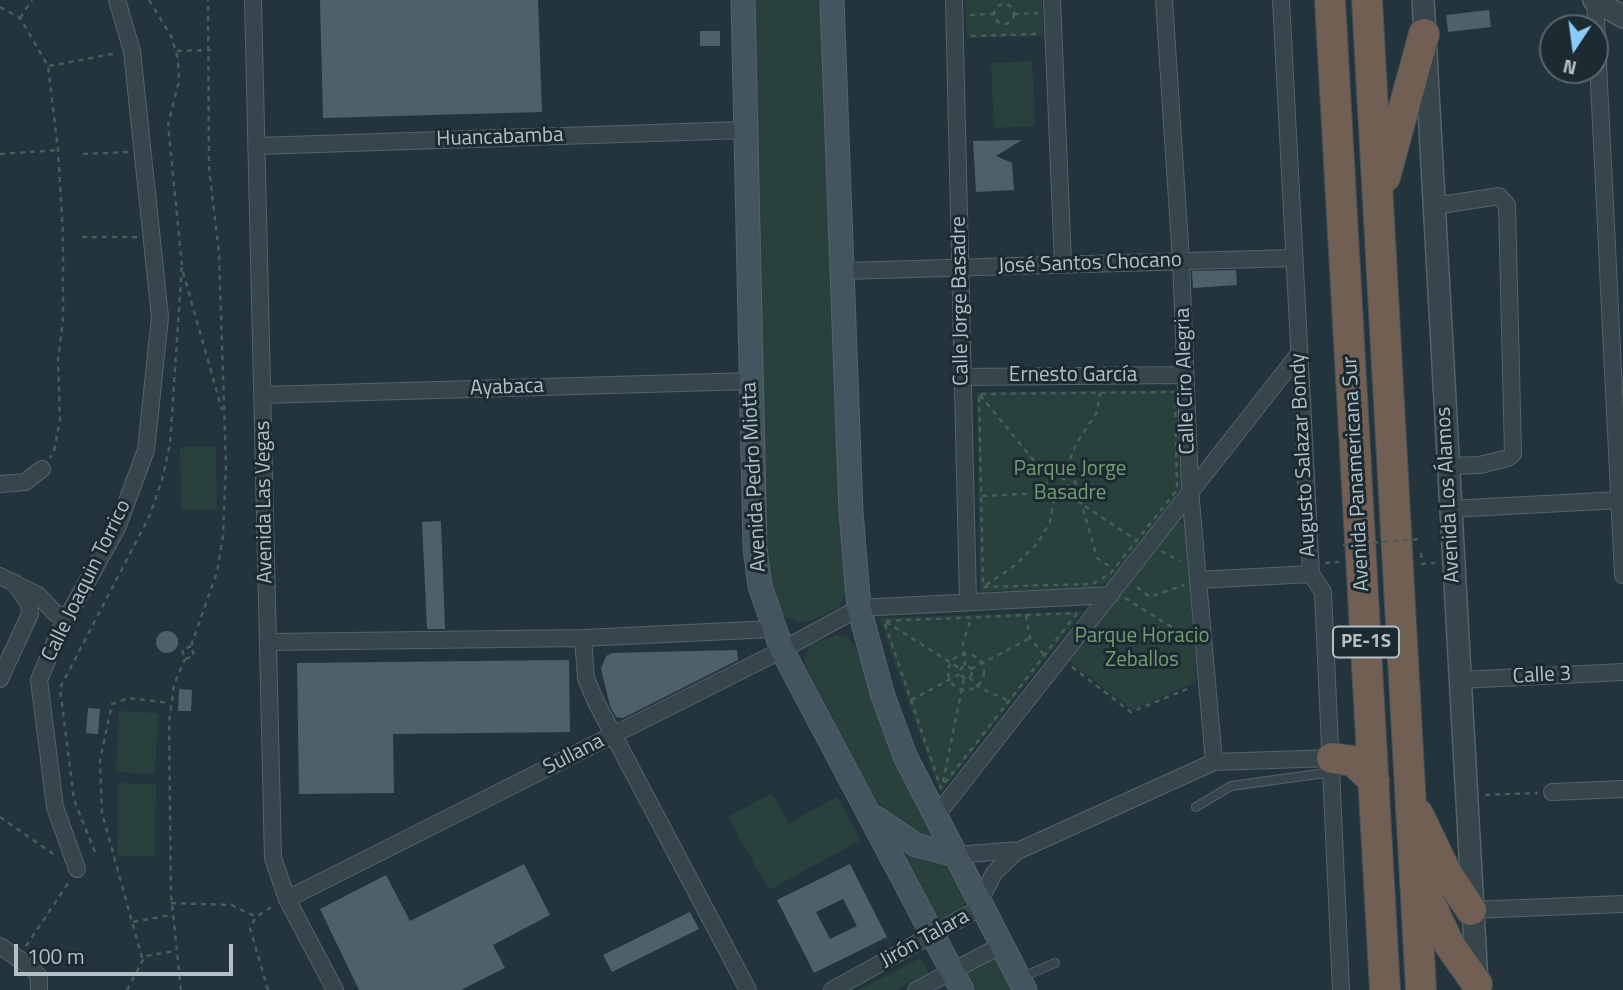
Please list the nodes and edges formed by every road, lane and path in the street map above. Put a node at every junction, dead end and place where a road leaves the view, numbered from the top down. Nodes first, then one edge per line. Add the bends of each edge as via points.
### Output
1 (32, 0) edge
2 (117, 0) edge
3 (149, 0) edge
4 (208, 0) edge
5 (253, 0) edge
6 (743, 0) edge
7 (832, 0) edge
8 (1052, 0) edge
9 (1164, 0) edge
10 (1281, 0) edge
11 (1330, 0) edge
12 (1367, 0) edge
13 (1423, 0) edge
14 (1594, 0) edge
15 (1003, 2) edge
16 (961, 4) edge
17 (0, 7) edge
18 (1040, 13) dead end
19 (994, 14) junction
20 (1014, 14) junction
21 (968, 15) junction
22 (1623, 17) edge
23 (20, 18) junction
24 (1005, 23) junction
25 (1040, 34) dead end
26 (1424, 34) junction
27 (1005, 35) junction
28 (211, 50) junction
29 (132, 51) junction
30 (177, 51) junction
31 (48, 66) junction
32 (744, 130) junction
33 (257, 146) junction
34 (58, 150) junction
35 (143, 151) junction
36 (0, 154) edge
37 (83, 154) dead end
38 (1379, 201) junction
39 (1434, 206) junction
40 (82, 237) dead end
41 (152, 237) junction
42 (1293, 258) junction
43 (1181, 261) junction
44 (182, 264) junction
45 (1063, 264) junction
46 (962, 268) junction
47 (844, 271) junction
48 (1298, 355) junction
49 (1185, 375) junction
50 (962, 377) junction
51 (751, 381) junction
52 (1100, 393) junction
53 (979, 394) junction
54 (262, 395) junction
55 (224, 416) junction
56 (1069, 461) junction
57 (1447, 466) junction
58 (42, 469) joint
59 (1063, 478) junction
60 (1049, 479) junction
61 (0, 484) edge
62 (1190, 489) junction
63 (1045, 493) junction
64 (1068, 495) junction
65 (982, 496) junction
66 (1620, 499) junction
67 (1054, 501) junction
68 (1081, 503) junction
69 (1450, 509) junction
70 (1136, 540) junction
71 (1420, 540) dead end
72 (1622, 544) edge
73 (1343, 545) dead end
74 (1158, 549) dead end
75 (1344, 562) dead end
76 (1311, 569) junction
77 (1623, 575) edge
78 (1123, 576) junction
79 (7, 579) edge
80 (1193, 582) junction
81 (983, 587) junction
82 (1111, 595) junction
83 (859, 608) junction
84 (970, 610) junction
85 (1026, 615) junction
86 (66, 619) junction
87 (884, 621) junction
88 (1189, 625) dead end
89 (772, 629) junction
90 (583, 638) junction
91 (1030, 638) junction
92 (268, 642) junction
93 (191, 646) junction
94 (782, 650) junction
95 (962, 654) junction
96 (1053, 657) junction
97 (185, 659) junction
98 (950, 662) junction
99 (981, 663) junction
100 (963, 667) junction
101 (971, 669) junction
102 (1623, 672) edge
103 (964, 676) junction
104 (0, 679) edge
105 (949, 680) junction
106 (1460, 680) junction
107 (1207, 681) junction
108 (978, 686) junction
109 (962, 690) junction
110 (911, 700) junction
111 (170, 703) junction
112 (1017, 703) junction
113 (613, 736) junction
114 (1214, 762) junction
115 (1332, 765) junction
116 (1374, 781) junction
117 (942, 788) junction
118 (1623, 789) edge
119 (1552, 792) joint
120 (1465, 796) junction
121 (1411, 798) junction
122 (1196, 807) dead end
123 (868, 812) junction
124 (936, 816) junction
125 (0, 817) edge
126 (1020, 850) junction
127 (95, 852) dead end
128 (955, 855) junction
129 (77, 869) junction
130 (1416, 873) junction
131 (287, 899) junction
132 (171, 903) junction
133 (1623, 904) edge
134 (982, 907) junction
135 (1471, 910) junction
136 (172, 915) junction
137 (256, 917) junction
138 (133, 922) junction
139 (934, 936) junction
140 (1002, 944) junction
141 (0, 946) edge
142 (175, 951) junction
143 (18, 958) junction
144 (142, 958) junction
145 (1055, 963) dead end
146 (957, 981) edge
147 (1022, 984) edge
148 (1477, 987) edge
149 (39, 990) edge
150 (127, 990) edge
151 (181, 990) edge
152 (268, 990) edge
153 (335, 990) edge
154 (748, 990) edge
155 (832, 990) edge
156 (916, 990) edge
157 (1341, 990) edge
158 (1385, 990) edge
159 (1421, 990) edge

1 - 23 path
2 - 29 street, Calle Joaquin Torrico
3 - 30 path
4 - 28 path
5 - 33 street, Avenida Las Vegas
6 - 32 main road, Avenida Pedro Miotta
7 - 47 main road
8 - 45 street
9 - 43 street, Calle Ciro Alegria
10 - 42 street, Augusto Salazar Bondy
11 - 116 highway, Avenida Panamericana Sur / PE-1S
12 - 38 highway, Avenida Panamericana Sur / PE-1S
13 - 26 street, Avenida Los Álamos
14 - 22 street
14 - 66 street
15 - 19 path
15 - 20 path
16 - 21 path
16 - 46 street, Calle Jorge Basadre
17 - 23 path
18 - 20 path
19 - 21 path
19 - 24 path
20 - 24 path
21 - 27 path via 969,36
23 - 31 path
24 - 27 path
25 - 27 path
26 - 38 highway
26 - 39 street, Avenida Los Álamos
28 - 30 path
28 - 55 path via 209,167 219,253
29 - 31 path
29 - 35 street, Calle Joaquin Torrico
30 - 44 path via 179,81 168,125
31 - 34 path
32 - 33 street, Huancabamba
32 - 51 main road, Avenida Pedro Miotta
33 - 54 street, Avenida Las Vegas
34 - 36 path
34 - 58 path via 63,234 60,420 54,451
35 - 37 path
35 - 41 street, Calle Joaquin Torrico
38 - 121 highway, Avenida Panamericana Sur / PE-1S
39 - 57 street, Avenida Los Álamos
39 - 57 street via 1499,196 1507,205 1513,454 1480,465
40 - 41 path
41 - 86 street, Calle Joaquin Torrico via 160,317 146,450 117,528
42 - 43 street, José Santos Chocano
42 - 48 street, Augusto Salazar Bondy
43 - 45 street, José Santos Chocano
43 - 49 street, Calle Ciro Alegria
44 - 55 path
44 - 127 path via 170,444 162,480 149,517 60,688 74,800
45 - 46 street, José Santos Chocano
46 - 47 street, José Santos Chocano
46 - 50 street, Calle Jorge Basadre
47 - 83 main road via 851,512
48 - 62 street
48 - 76 street, Augusto Salazar Bondy
49 - 50 street, Ernesto García
49 - 62 street, Calle Ciro Alegria
50 - 53 path
50 - 84 street, Calle Jorge Basadre
51 - 54 street, Ayabaca
51 - 89 main road, Avenida Pedro Miotta via 755,548
52 - 53 path
52 - 56 path via 1097,412
52 - 70 path via 1175,392 1177,490
53 - 60 path
53 - 65 path
54 - 92 street, Avenida Las Vegas
55 - 93 path via 220,554
56 - 59 path
56 - 68 path
57 - 69 street, Avenida Los Álamos
58 - 61 street via 25,482
59 - 60 path
59 - 64 path via 1069,483
60 - 63 path
62 - 78 street
62 - 80 street, Calle Ciro Alegria
63 - 65 path
63 - 67 path
64 - 67 path
64 - 68 path
65 - 81 path
66 - 69 street
66 - 72 street
67 - 81 path via 1050,522 1038,543
68 - 70 path
68 - 78 path via 1097,558
69 - 106 street, Avenida Los Álamos
70 - 78 path
71 - 73 path, bridge
72 - 77 street
74 - 80 path via 1187,565
75 - 76 path
76 - 80 street
76 - 115 street, Augusto Salazar Bondy via 1324,592
78 - 80 path via 1150,597
78 - 81 path via 1092,584
78 - 82 street
78 - 88 path via 1121,596 1190,638
79 - 86 street via 38,595
79 - 104 street via 27,601 30,614
80 - 107 street, Calle Ciro Alegria
81 - 84 path
82 - 84 street
82 - 96 street
83 - 84 street
83 - 94 street, Sullana
83 - 124 main road via 905,756
84 - 85 path
84 - 87 path
84 - 95 path
85 - 91 path
85 - 96 path via 1077,613
86 - 129 street, Calle Joaquin Torrico via 39,687 55,807
87 - 98 path
87 - 110 path
89 - 90 street
89 - 94 main road, Avenida Pedro Miotta
90 - 92 street
90 - 113 street via 586,678
91 - 96 path
91 - 99 path
92 - 131 street, Avenida Las Vegas via 273,858
93 - 97 path via 182,650
93 - 97 path via 194,656
94 - 113 street, Sullana
94 - 123 main road, Avenida Pedro Miotta
95 - 98 path
95 - 99 path
95 - 100 path
96 - 107 path via 1131,712
96 - 112 street
96 - 112 path
97 - 111 path
98 - 100 path
98 - 105 path
99 - 101 path
99 - 108 path via 984,674
100 - 101 path
100 - 103 path
101 - 103 path
102 - 106 street, Calle 3
103 - 105 path
103 - 108 path
103 - 109 path
105 - 109 path
105 - 110 path
106 - 120 street, Avenida Los Álamos
107 - 114 street, Calle Ciro Alegria
108 - 109 path
108 - 112 path
109 - 117 path
110 - 117 path
111 - 132 path
111 - 138 path via 117,701 109,709 102,742 102,813
112 - 117 path
112 - 124 street
113 - 131 street, Sullana
113 - 154 street
114 - 115 street
114 - 126 street
115 - 116 highway via 1358,764
115 - 122 lane via 1231,786
115 - 157 street, Augusto Salazar Bondy
116 - 158 highway, Avenida Panamericana Sur / PE-1S
117 - 124 path
118 - 119 street
119 - 120 path
120 - 135 street, Avenida Los Álamos
121 - 130 highway, Avenida Panamericana Sur / PE-1S
121 - 135 highway via 1446,872
123 - 128 main road via 916,845
123 - 139 main road, Avenida Pedro Miotta
124 - 128 main road
125 - 129 path
126 - 128 street
126 - 134 street via 994,873
128 - 134 main road
129 - 143 path
130 - 148 highway via 1449,944
130 - 159 highway, Avenida Panamericana Sur / PE-1S
131 - 137 path
131 - 153 street, Avenida Las Vegas
132 - 136 path
132 - 137 path via 232,905
133 - 135 street
134 - 139 street, Jirón Talara
134 - 140 main road
135 - 148 street, Avenida Los Álamos
136 - 138 path
136 - 142 path
137 - 152 path via 250,934
138 - 144 path
139 - 146 main road, Avenida Pedro Miotta
139 - 155 street, Jirón Talara
140 - 146 street, Jirón Talara
140 - 147 main road
141 - 143 street
142 - 144 path
142 - 151 path
143 - 149 street via 39,977
144 - 150 path
145 - 147 lane
146 - 156 street, Jirón Talara

